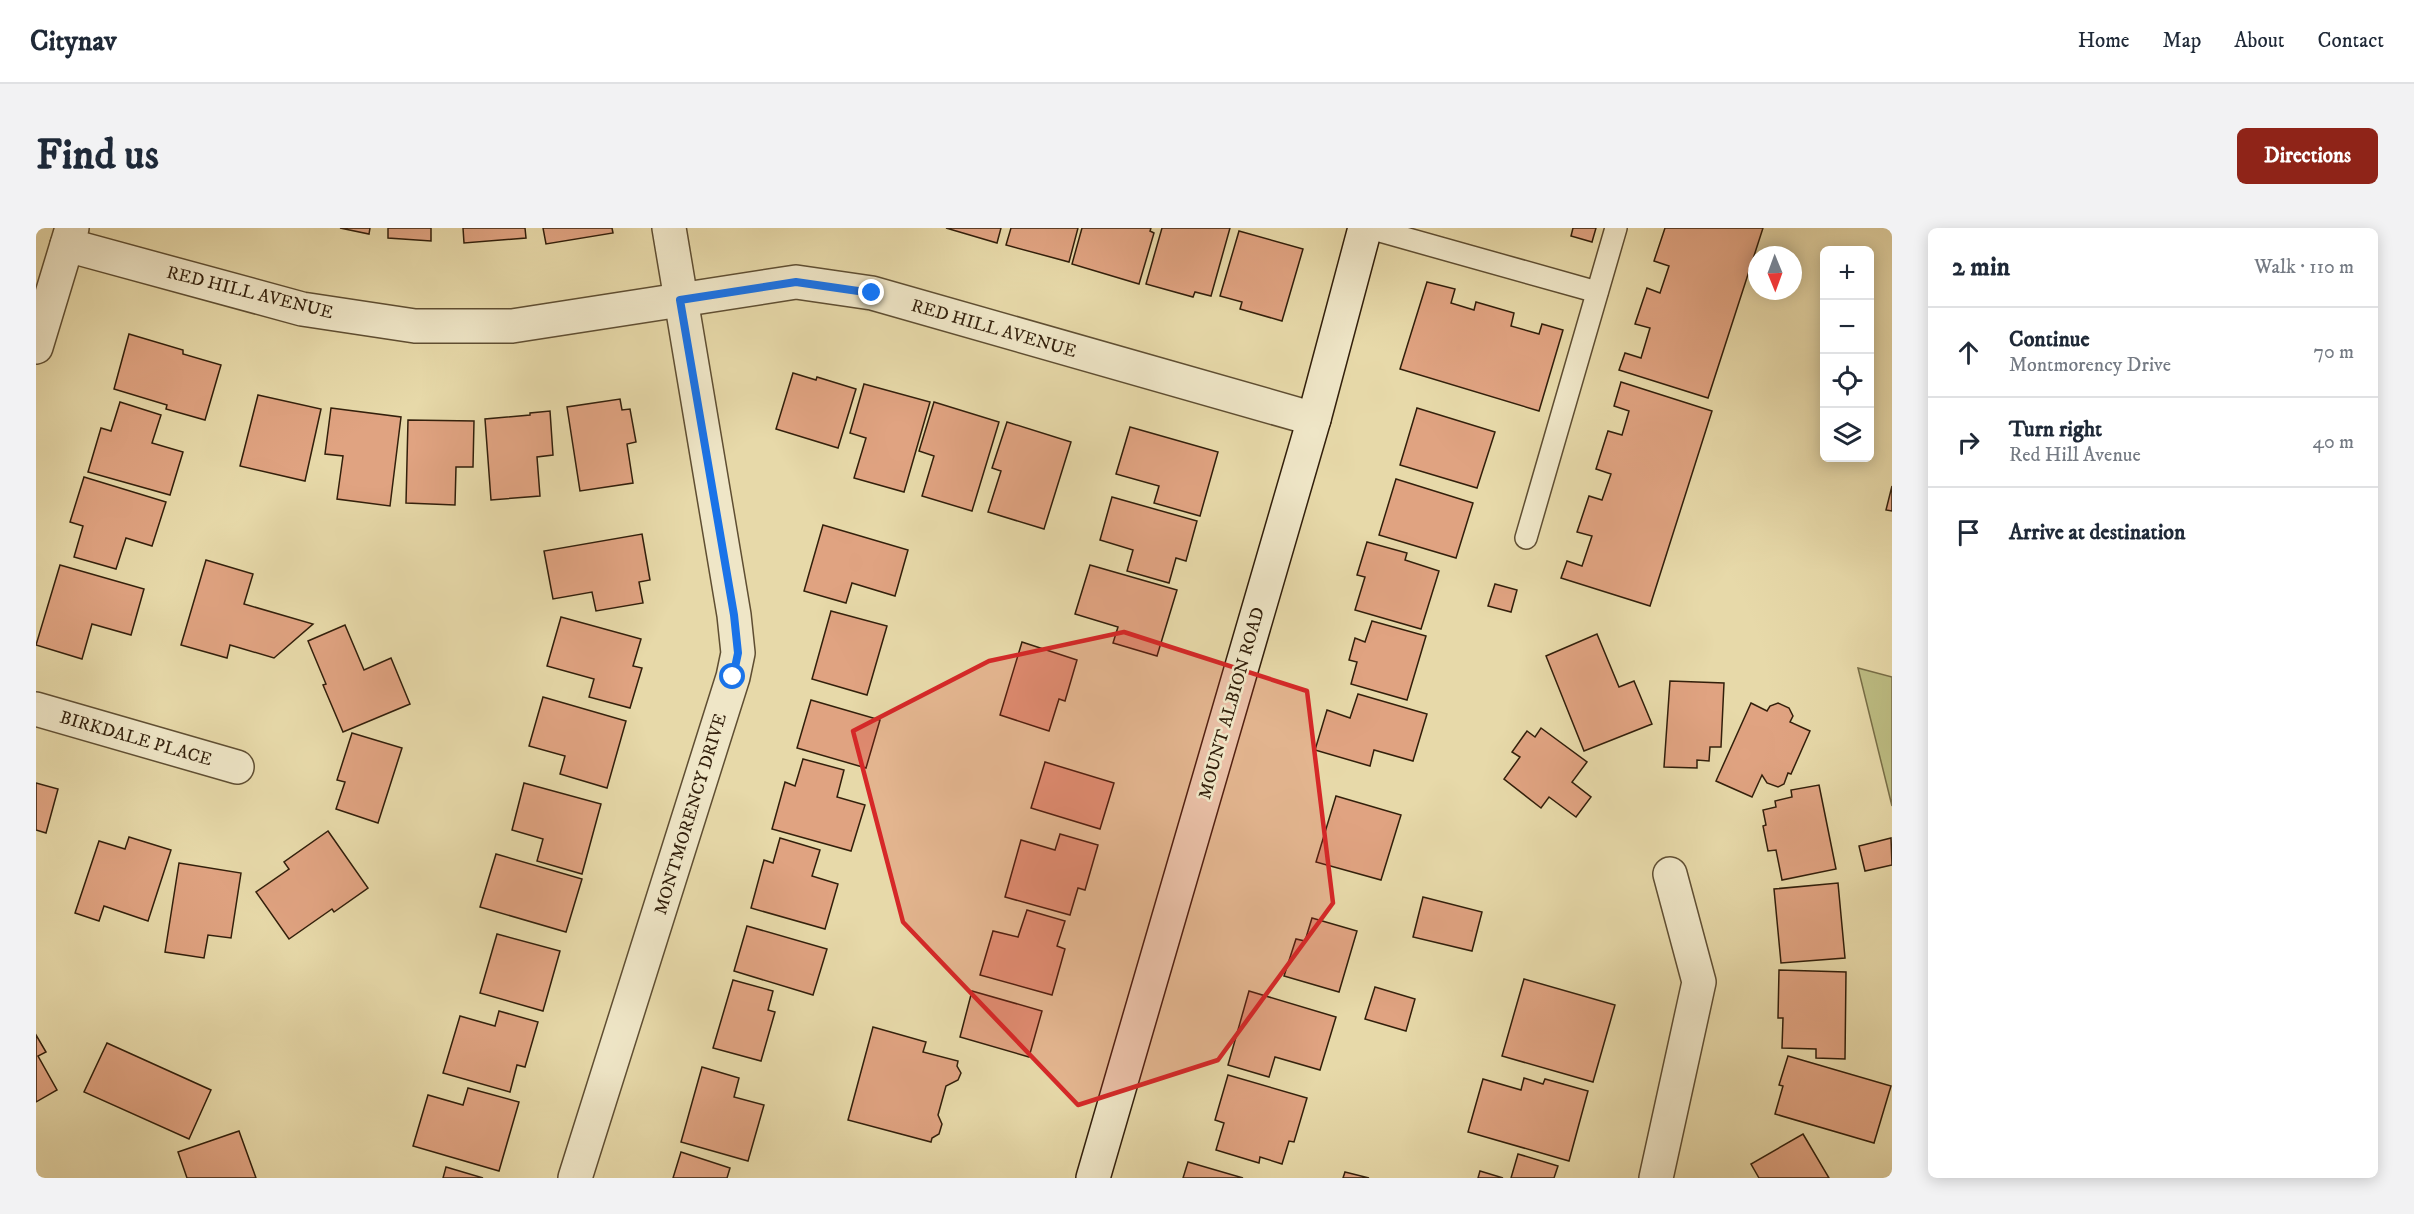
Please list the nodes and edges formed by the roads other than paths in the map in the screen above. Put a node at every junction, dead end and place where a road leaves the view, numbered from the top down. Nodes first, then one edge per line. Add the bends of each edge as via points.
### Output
1 (669, 228) edge
2 (1367, 228) edge
3 (1616, 228) edge
4 (70, 236) edge
5 (1598, 292) junction
6 (680, 300) junction
7 (36, 347) edge
8 (1314, 418) junction
9 (1526, 538) dead end
10 (36, 709) edge
11 (237, 767) dead end
12 (1670, 874) dead end
13 (575, 1178) edge
14 (1094, 1178) edge
15 (1656, 1178) edge

1 - 6 street, MONTMORENCY DRIVE
2 - 5 lane
2 - 8 street, MOUNT ALBION ROAD
3 - 5 lane
4 - 6 street, RED HILL AVENUE via 302,309 416,326 512,326
4 - 7 street
5 - 9 lane
6 - 8 street, RED HILL AVENUE via 796,282 872,293
6 - 13 street, MONTMORENCY DRIVE via 738,653
8 - 14 street, MOUNT ALBION ROAD
10 - 11 street, BIRKDALE PLACE
12 - 15 street via 1699,982

